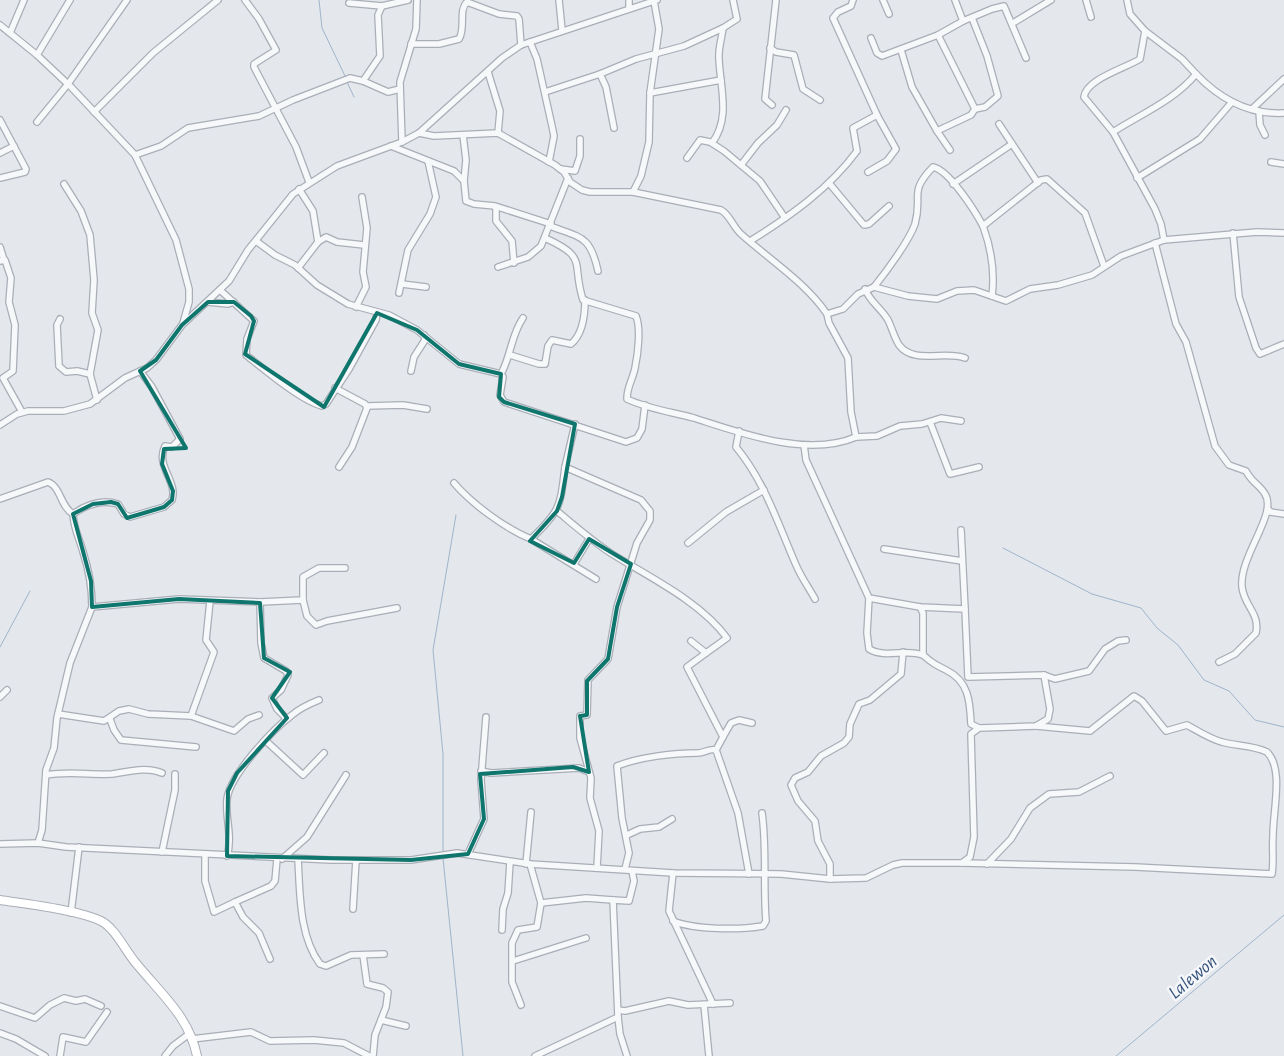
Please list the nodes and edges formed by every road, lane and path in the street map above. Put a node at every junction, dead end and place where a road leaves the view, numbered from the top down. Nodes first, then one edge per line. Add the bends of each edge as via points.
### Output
1 (24, 0) edge
2 (70, 0) edge
3 (127, 0) edge
4 (218, 0) edge
5 (245, 0) edge
6 (408, 0) edge
7 (417, 0) edge
8 (559, 0) edge
9 (629, 0) edge
10 (656, 0) edge
11 (734, 0) edge
12 (776, 0) edge
13 (853, 0) edge
14 (883, 0) edge
15 (955, 0) edge
16 (1051, 0) edge
17 (1086, 0) edge
18 (1127, 0) edge
19 (349, 3) dead end
20 (382, 6) junction
21 (629, 8) junction
22 (889, 14) dead end
23 (1091, 17) dead end
24 (972, 18) junction
25 (963, 21) junction
26 (1013, 23) junction
27 (0, 25) edge
28 (723, 28) junction
29 (562, 30) junction
30 (1145, 31) junction
31 (10, 33) junction
32 (938, 36) junction
33 (871, 38) dead end
34 (530, 42) junction
35 (412, 44) junction
36 (521, 45) junction
37 (770, 48) junction
38 (901, 50) junction
39 (655, 54) junction
40 (37, 55) junction
41 (1026, 58) dead end
42 (488, 72) junction
43 (600, 74) junction
44 (1196, 74) junction
45 (1284, 79) edge
46 (721, 80) junction
47 (364, 81) junction
48 (68, 84) junction
49 (400, 89) junction
50 (545, 92) junction
51 (650, 93) junction
52 (820, 100) dead end
53 (1232, 102) junction
54 (772, 105) dead end
55 (276, 108) junction
56 (975, 109) junction
57 (1252, 109) junction
58 (786, 110) dead end
59 (1259, 111) junction
60 (94, 112) junction
61 (1284, 113) edge
62 (877, 115) junction
63 (0, 120) edge
64 (37, 122) dead end
65 (999, 124) dead end
66 (403, 127) junction
67 (614, 128) dead end
68 (937, 130) junction
69 (1113, 132) junction
70 (419, 133) junction
71 (498, 133) junction
72 (463, 135) junction
73 (1265, 135) dead end
74 (409, 139) junction
75 (580, 139) dead end
76 (402, 142) junction
77 (712, 143) junction
78 (1012, 144) junction
79 (14, 146) junction
80 (391, 146) junction
81 (950, 150) dead end
82 (0, 153) edge
83 (135, 154) junction
84 (687, 158) dead end
85 (428, 161) junction
86 (549, 162) junction
87 (1271, 162) dead end
88 (1284, 164) edge
89 (741, 165) junction
90 (561, 169) junction
91 (868, 172) dead end
92 (0, 178) edge
93 (568, 178) junction
94 (1137, 178) junction
95 (464, 181) junction
96 (308, 182) junction
97 (829, 183) junction
98 (1038, 183) junction
99 (64, 184) dead end
100 (953, 184) junction
101 (299, 189) junction
102 (633, 192) junction
103 (362, 197) dead end
104 (889, 206) dead end
105 (496, 207) junction
106 (785, 218) junction
107 (550, 225) junction
108 (983, 226) junction
109 (1233, 233) junction
110 (1284, 233) edge
111 (545, 238) junction
112 (1164, 240) junction
113 (256, 241) junction
114 (750, 241) junction
115 (318, 242) junction
116 (1155, 243) junction
117 (364, 244) junction
118 (0, 247) edge
119 (2, 260) edge
120 (514, 263) junction
121 (1104, 266) junction
122 (498, 267) dead end
123 (298, 268) junction
124 (598, 271) dead end
125 (402, 284) junction
126 (874, 287) junction
127 (426, 288) dead end
128 (865, 289) junction
129 (220, 290) junction
130 (399, 293) dead end
131 (992, 296) junction
132 (586, 300) junction
133 (208, 302) junction
134 (234, 302) junction
135 (356, 307) junction
136 (377, 313) junction
137 (827, 314) junction
138 (523, 318) dead end
139 (60, 319) dead end
140 (182, 326) junction
141 (424, 335) junction
142 (1284, 344) edge
143 (510, 355) junction
144 (965, 358) dead end
145 (140, 371) junction
146 (411, 371) dead end
147 (90, 374) junction
148 (501, 374) junction
149 (335, 388) junction
150 (97, 400) junction
151 (646, 405) junction
152 (367, 406) junction
153 (427, 409) dead end
154 (22, 412) junction
155 (961, 421) dead end
156 (930, 422) junction
157 (575, 424) junction
158 (0, 425) edge
159 (739, 431) junction
160 (856, 438) junction
161 (804, 445) junction
162 (339, 467) dead end
163 (565, 467) junction
164 (979, 467) dead end
165 (454, 483) dead end
166 (764, 490) junction
167 (0, 499) edge
168 (1269, 510) junction
169 (557, 512) junction
170 (73, 514) junction
171 (1284, 514) edge
172 (961, 530) dead end
173 (531, 539) junction
174 (589, 539) junction
175 (688, 543) dead end
176 (884, 549) dead end
177 (962, 560) junction
178 (574, 564) junction
179 (631, 564) junction
180 (345, 568) dead end
181 (596, 579) dead end
182 (869, 598) junction
183 (815, 599) dead end
184 (303, 600) junction
185 (210, 601) junction
186 (260, 602) junction
187 (92, 607) junction
188 (920, 607) junction
189 (397, 608) dead end
190 (965, 609) junction
191 (1126, 640) dead end
192 (691, 641) dead end
193 (903, 652) junction
194 (706, 653) junction
195 (924, 655) junction
196 (1220, 662) dead end
197 (1044, 675) junction
198 (968, 677) junction
199 (7, 690) dead end
200 (969, 696) junction
201 (0, 697) edge
202 (319, 700) dead end
203 (58, 714) junction
204 (259, 715) dead end
205 (191, 716) junction
206 (486, 717) dead end
207 (110, 718) junction
208 (287, 719) junction
209 (752, 723) dead end
210 (1036, 726) junction
211 (979, 728) junction
212 (723, 736) junction
213 (266, 741) junction
214 (196, 747) dead end
215 (716, 750) junction
216 (324, 753) dead end
217 (481, 771) junction
218 (589, 772) junction
219 (162, 774) dead end
220 (175, 774) dead end
221 (46, 775) junction
222 (346, 775) dead end
223 (1110, 776) dead end
224 (531, 812) dead end
225 (762, 813) dead end
226 (672, 819) dead end
227 (627, 835) junction
228 (38, 843) junction
229 (0, 844) edge
230 (79, 848) junction
231 (162, 852) junction
232 (205, 854) junction
233 (468, 854) junction
234 (227, 856) junction
235 (279, 859) junction
236 (298, 859) junction
237 (356, 860) junction
238 (510, 862) junction
239 (962, 863) junction
240 (528, 864) junction
241 (987, 864) junction
242 (597, 868) junction
243 (625, 869) junction
244 (632, 871) junction
245 (673, 873) junction
246 (749, 874) junction
247 (763, 874) junction
248 (830, 879) junction
249 (0, 900) edge
250 (613, 900) junction
251 (235, 902) junction
252 (541, 903) junction
253 (353, 909) dead end
254 (71, 913) junction
255 (673, 921) junction
256 (502, 930) dead end
257 (586, 938) dead end
258 (384, 954) dead end
259 (363, 955) junction
260 (270, 959) dead end
261 (513, 961) junction
262 (713, 1004) junction
263 (730, 1004) dead end
264 (520, 1005) dead end
265 (704, 1005) junction
266 (0, 1006) edge
267 (101, 1006) dead end
268 (618, 1010) junction
269 (107, 1012) dead end
270 (618, 1017) junction
271 (381, 1020) junction
272 (406, 1026) dead end
273 (0, 1034) edge
274 (190, 1036) junction
275 (45, 1056) edge
276 (60, 1056) edge
277 (165, 1056) edge
278 (197, 1056) edge
279 (371, 1056) edge
280 (535, 1056) edge
281 (627, 1056) edge
282 (709, 1056) edge

1 - 31 street
2 - 40 street
3 - 48 street
4 - 60 street via 153,53
5 - 55 street via 276,50 254,64
6 - 20 street
7 - 35 street via 417,23
8 - 29 street
9 - 21 street
10 - 21 street
10 - 39 street via 659,29
11 - 28 street via 737,19
12 - 37 street
13 - 62 street via 851,6 833,18
14 - 22 street
15 - 25 street
16 - 26 street
17 - 23 street
18 - 30 street via 1130,14
19 - 20 street
20 - 47 street via 378,15 380,56
21 - 29 street
24 - 25 street
24 - 26 street via 1002,6
24 - 56 street via 998,96 984,107
25 - 32 street
26 - 41 street
27 - 31 street
28 - 39 street via 684,46
28 - 46 street via 718,56
29 - 34 street
30 - 44 street
30 - 69 street via 1140,59 1101,78 1084,93 1086,101
31 - 40 street
32 - 38 street
32 - 56 street
33 - 38 street via 879,55
34 - 36 street
34 - 50 street
35 - 36 street via 439,44 459,39 463,8 467,2 499,14 517,16
35 - 49 street via 401,75
36 - 42 street
37 - 52 street via 794,55 805,92
37 - 54 street via 765,99
38 - 68 street via 912,87
39 - 43 street
39 - 51 street
40 - 48 street
42 - 70 street
42 - 71 street via 500,111
43 - 50 street
43 - 67 street via 606,87
44 - 53 street
44 - 69 street via 1159,105
45 - 57 street
46 - 51 street
46 - 77 street via 724,108 719,134
47 - 49 street via 388,92
47 - 55 street via 347,79
48 - 60 street
48 - 64 street
49 - 66 street
50 - 86 street via 554,136
51 - 102 street via 650,142
53 - 57 street
53 - 94 street via 1200,139
55 - 83 street via 259,116 188,128 161,146
55 - 96 street via 296,147
56 - 68 street via 971,115
57 - 59 street
58 - 89 street via 777,125
59 - 61 street
59 - 73 street
60 - 83 street
62 - 91 street via 896,152
62 - 97 street via 853,128 858,151
63 - 79 street
65 - 78 street
66 - 74 street
66 - 76 street
68 - 81 street
69 - 94 street
70 - 72 street
70 - 74 street
71 - 72 street
71 - 86 street
72 - 95 street
74 - 76 street
75 - 90 street via 580,156 575,171
76 - 80 street
77 - 84 street via 700,140
77 - 89 street
78 - 98 street
78 - 100 street
79 - 82 street
79 - 92 street via 25,172
80 - 85 street
80 - 96 street via 337,166
83 - 140 street via 176,240 190,296
85 - 95 street via 454,170
85 - 125 street via 436,197 430,214 408,250
86 - 90 street
87 - 88 street
89 - 106 street via 760,181
90 - 93 street
93 - 102 street via 590,192
93 - 107 street
94 - 112 street via 1155,209
95 - 105 street via 466,200
96 - 101 street
97 - 104 street via 864,225
97 - 106 street
98 - 108 street
98 - 121 street via 1047,179 1085,213
99 - 147 street via 81,211 90,235 94,280 92,314 98,330
100 - 108 street
100 - 126 street via 933,166 923,176 917,189 917,212 912,230
101 - 113 street
101 - 115 street via 313,211
102 - 114 street via 721,210
103 - 117 street via 367,228
105 - 107 street
105 - 120 street via 496,221 512,241
106 - 114 street
107 - 111 street
107 - 124 street via 591,246
108 - 131 street via 991,256
109 - 110 street
109 - 112 street
109 - 142 street via 1239,297 1256,348 1260,354
111 - 120 street via 534,253
111 - 132 street via 564,247 574,257 583,300
112 - 116 street
113 - 123 street
113 - 129 street
114 - 137 street via 797,281
115 - 117 street via 326,237 342,243
115 - 123 street
116 - 121 street
116 - 168 street via 1176,324 1186,342 1215,446 1229,464 1246,471 1251,482 1266,494
117 - 135 street via 366,287
118 - 119 street
119 - 154 street via 12,278 9,302 15,325 13,371 3,378
120 - 122 street
121 - 131 street via 1092,275 1030,289 1011,300
123 - 135 street via 329,294
125 - 127 street
125 - 130 street
126 - 128 street
126 - 131 street via 937,299 965,289
128 - 137 street via 843,309
128 - 144 street via 906,352
129 - 133 street
129 - 134 street
132 - 143 street via 583,324 575,341 571,344 552,340 545,364
132 - 151 street via 636,316 639,332 635,368 627,398
133 - 134 street
133 - 140 street
134 - 149 street via 254,321 247,339 246,355 315,404 324,406
135 - 136 street
136 - 141 street via 389,315
136 - 149 street via 370,332
137 - 160 street via 848,358
138 - 143 street via 514,335
139 - 147 street via 57,325 59,366 66,372
140 - 145 street via 156,360
141 - 146 street via 425,340 414,357
141 - 148 street via 459,364
143 - 148 street
145 - 150 street
145 - 170 street via 180,439 172,447 166,446 163,452 162,464 173,490 172,500 164,507 130,517 118,504 111,502 93,504
147 - 150 street
148 - 157 street via 500,395 504,402
149 - 152 street
150 - 154 street via 64,411 40,409
151 - 157 street via 642,429 637,438 626,442
151 - 159 street
152 - 153 street via 403,405
152 - 162 street via 352,447
154 - 158 street
155 - 156 street via 944,418
156 - 160 street
156 - 164 street via 950,474
157 - 163 street
159 - 161 street
159 - 166 street via 736,447
160 - 161 street via 836,444
161 - 182 street via 806,460
163 - 169 street
163 - 179 street via 641,500 650,511 650,520 637,543
165 - 173 street via 475,504
166 - 175 street via 726,512
166 - 183 street
167 - 170 street via 48,482 56,487 63,505
168 - 171 street
168 - 196 street via 1242,572 1245,598 1258,619 1256,633 1235,654
169 - 173 street
169 - 174 street
170 - 187 street via 76,537 91,580
172 - 177 street
173 - 178 street
174 - 178 street
174 - 179 street
176 - 177 street
177 - 190 street
178 - 181 street
179 - 194 street via 716,623 727,638
179 - 218 street via 617,607 608,659 588,680 587,715 580,716 580,738
180 - 184 street via 319,568 303,577
182 - 188 street
182 - 193 street via 869,649 877,654
184 - 186 street
184 - 189 street via 307,616 316,625 326,620
185 - 186 street
185 - 187 street via 179,599
185 - 205 street via 206,640 214,652
186 - 208 street via 264,658 288,673 286,682 272,698
187 - 203 street via 70,663
188 - 190 street
188 - 195 street
190 - 198 street
191 - 197 street via 1105,649 1089,671 1055,679
192 - 194 street
193 - 195 street
193 - 248 street via 902,674 870,700 859,704 850,724 849,737 844,743 828,750 791,785 798,801 815,821 818,841 830,864
194 - 212 street via 687,667
195 - 200 street via 935,666 961,680
197 - 198 street
197 - 210 street via 1050,709 1048,719
198 - 200 street
199 - 201 street
200 - 211 street via 971,724
202 - 208 street
203 - 207 street via 104,721
203 - 221 street via 54,748
204 - 205 street via 248,719 234,731
205 - 207 street via 148,714 128,708
206 - 217 street
207 - 214 street via 121,740
208 - 213 street
209 - 212 street via 740,720 731,723
210 - 211 street
210 - 241 street via 1090,731 1134,696 1142,701 1166,731 1187,725 1220,742 1265,751 1275,757 1282,771 1284,786 1272,834 1272,874
211 - 239 street via 971,734 974,837 970,857
212 - 215 street
213 - 216 street via 303,775
213 - 234 street via 237,773 228,791 230,842
215 - 227 street via 668,754 617,766 622,818
215 - 246 street via 738,813
217 - 218 street via 579,768
217 - 233 street via 484,819
218 - 242 street via 590,798 599,831
219 - 221 street via 144,770
220 - 231 street via 175,790
221 - 228 street
222 - 235 street via 307,836
223 - 241 street via 1079,792 1049,794 1030,808 1011,839
224 - 240 street
225 - 247 street via 766,848
226 - 227 street via 659,827 640,829
227 - 243 street via 629,856
228 - 229 street
228 - 230 street
230 - 231 street
230 - 254 street
231 - 232 street
232 - 234 street
232 - 251 street via 205,881 214,912
233 - 237 street via 443,854 411,860
233 - 238 street
234 - 235 street
235 - 236 street
235 - 251 street via 271,886
236 - 237 street
236 - 259 street via 306,931 317,960 326,966 351,955
237 - 253 street
238 - 240 street
238 - 256 street
239 - 241 street
239 - 248 street via 893,864 866,878
240 - 242 street
240 - 252 street
242 - 243 street
243 - 244 street
244 - 245 street
244 - 250 street via 634,881 629,901
245 - 246 street
245 - 255 street via 670,911
246 - 247 street
247 - 248 street
247 - 255 street via 766,921 763,926 729,927
249 - 254 street
250 - 252 street via 586,898
250 - 268 street
251 - 260 street via 243,917 259,933
252 - 261 street via 537,927 518,930 515,934
254 - 274 street via 106,924 135,963 170,1001
255 - 262 street
257 - 261 street
258 - 259 street
259 - 271 street via 367,984 388,992
261 - 264 street via 512,982
262 - 263 street
262 - 265 street
265 - 268 street via 669,1001
265 - 282 street
266 - 267 street via 34,1018 64,998 85,999
268 - 270 street
269 - 276 street via 86,1042 62,1037
270 - 280 street
270 - 281 street
271 - 272 street
271 - 279 street
273 - 275 street via 16,1039
274 - 277 street via 173,1046
274 - 278 street
274 - 279 street via 251,1032 270,1041 344,1043

